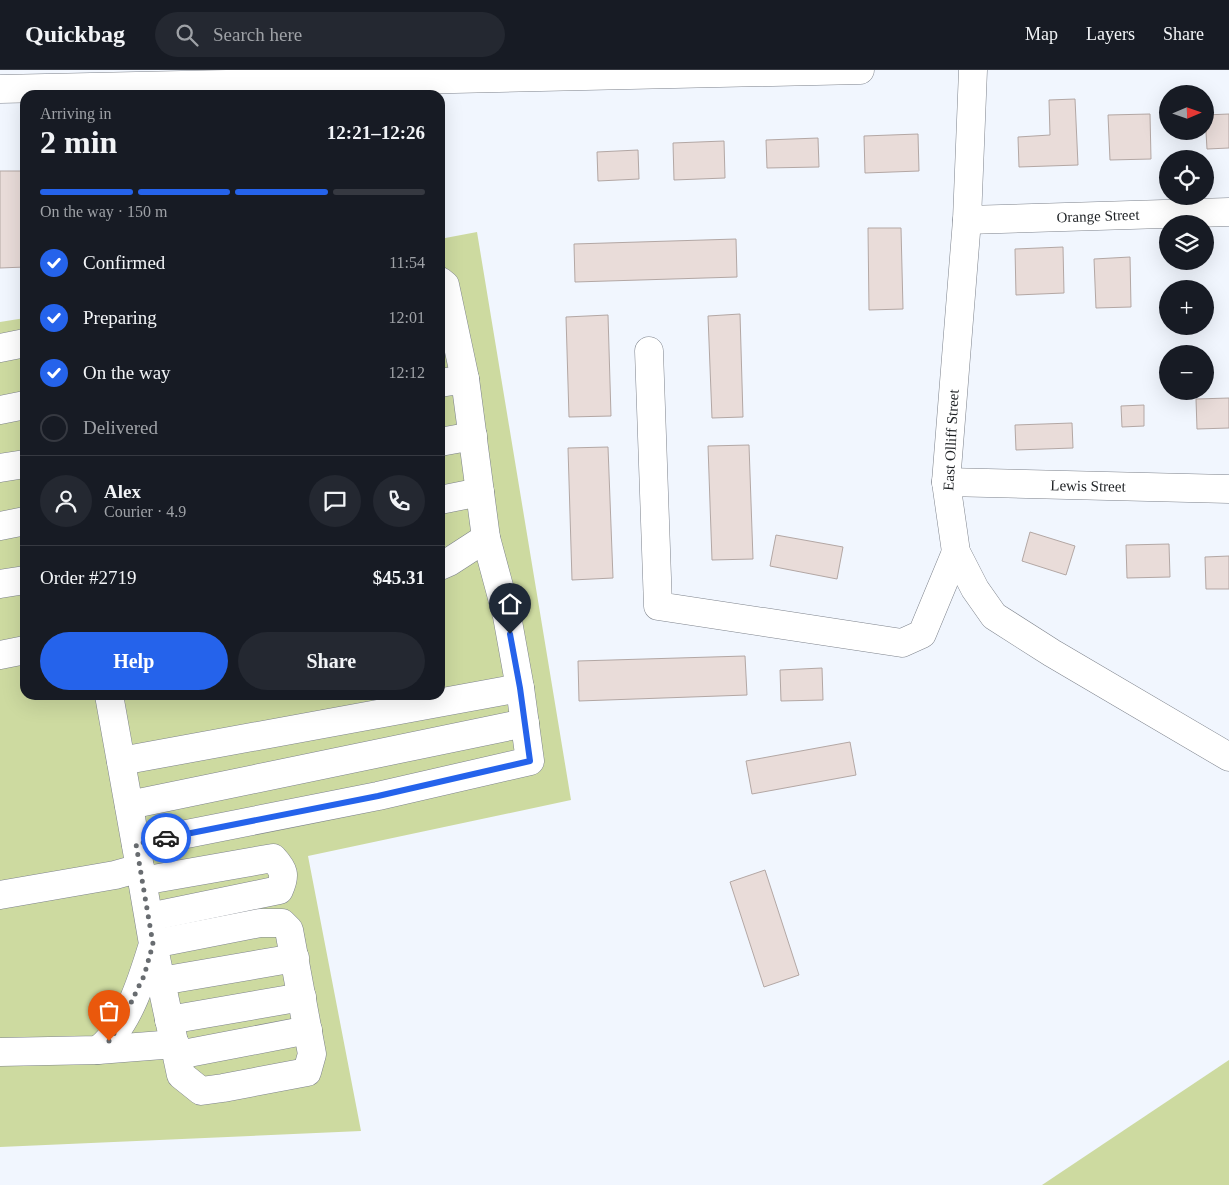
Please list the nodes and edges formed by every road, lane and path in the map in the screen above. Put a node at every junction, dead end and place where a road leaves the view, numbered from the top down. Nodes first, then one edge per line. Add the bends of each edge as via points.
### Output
1 (860, 70) edge
2 (973, 70) edge
3 (230, 77) edge
4 (0, 89) edge
5 (1229, 212) edge
6 (967, 220) junction
7 (445, 285) edge
8 (447, 325) edge
9 (20, 344) edge
10 (0, 348) edge
11 (649, 351) dead end
12 (453, 381) edge
13 (20, 406) edge
14 (0, 410) edge
15 (473, 436) junction
16 (445, 441) edge
17 (20, 465) edge
18 (0, 468) edge
19 (946, 482) junction
20 (1229, 489) edge
21 (480, 492) junction
22 (445, 499) edge
23 (20, 522) edge
24 (0, 526) edge
25 (486, 538) junction
26 (956, 552) junction
27 (445, 564) edge
28 (20, 581) edge
29 (0, 584) edge
30 (20, 651) edge
31 (0, 656) edge
32 (520, 688) junction
33 (110, 700) edge
34 (525, 723) junction
35 (1229, 757) edge
36 (121, 761) junction
37 (129, 805) junction
38 (140, 864) junction
39 (0, 895) edge
40 (149, 917) junction
41 (153, 944) junction
42 (294, 958) junction
43 (161, 981) junction
44 (302, 997) junction
45 (308, 1030) junction
46 (174, 1040) junction
47 (98, 1050) junction
48 (0, 1052) edge

1 - 3 street
2 - 6 street, East Olliff Street
3 - 4 street
5 - 6 street, Orange Street
6 - 19 street, East Olliff Street
7 - 8 street
8 - 12 street
9 - 10 street
11 - 26 street via 658,606 902,643 922,634
12 - 15 street
13 - 14 street
15 - 16 street
15 - 21 street
17 - 18 street
19 - 20 street, Lewis Street
19 - 26 street, East Olliff Street
21 - 22 street
21 - 25 street
23 - 24 street
25 - 27 street
25 - 32 street via 507,616
26 - 35 street, East Olliff Street via 975,589 994,616 1052,654
28 - 29 street
30 - 31 street
32 - 34 street
32 - 36 street
33 - 36 street
34 - 37 street
34 - 38 street via 530,761 378,796
36 - 37 street
37 - 38 street
38 - 39 street via 115,874
38 - 40 street
38 - 40 street via 273,858 281,866 284,879 279,890
40 - 41 street
41 - 42 street via 260,923 282,923 289,930
41 - 43 street
41 - 47 street via 144,976 123,1020 109,1041
42 - 43 street
42 - 44 street
43 - 46 street
44 - 45 street
44 - 46 street
45 - 46 street
45 - 46 street via 312,1054 307,1072 201,1091 181,1075
46 - 47 street
47 - 48 street

